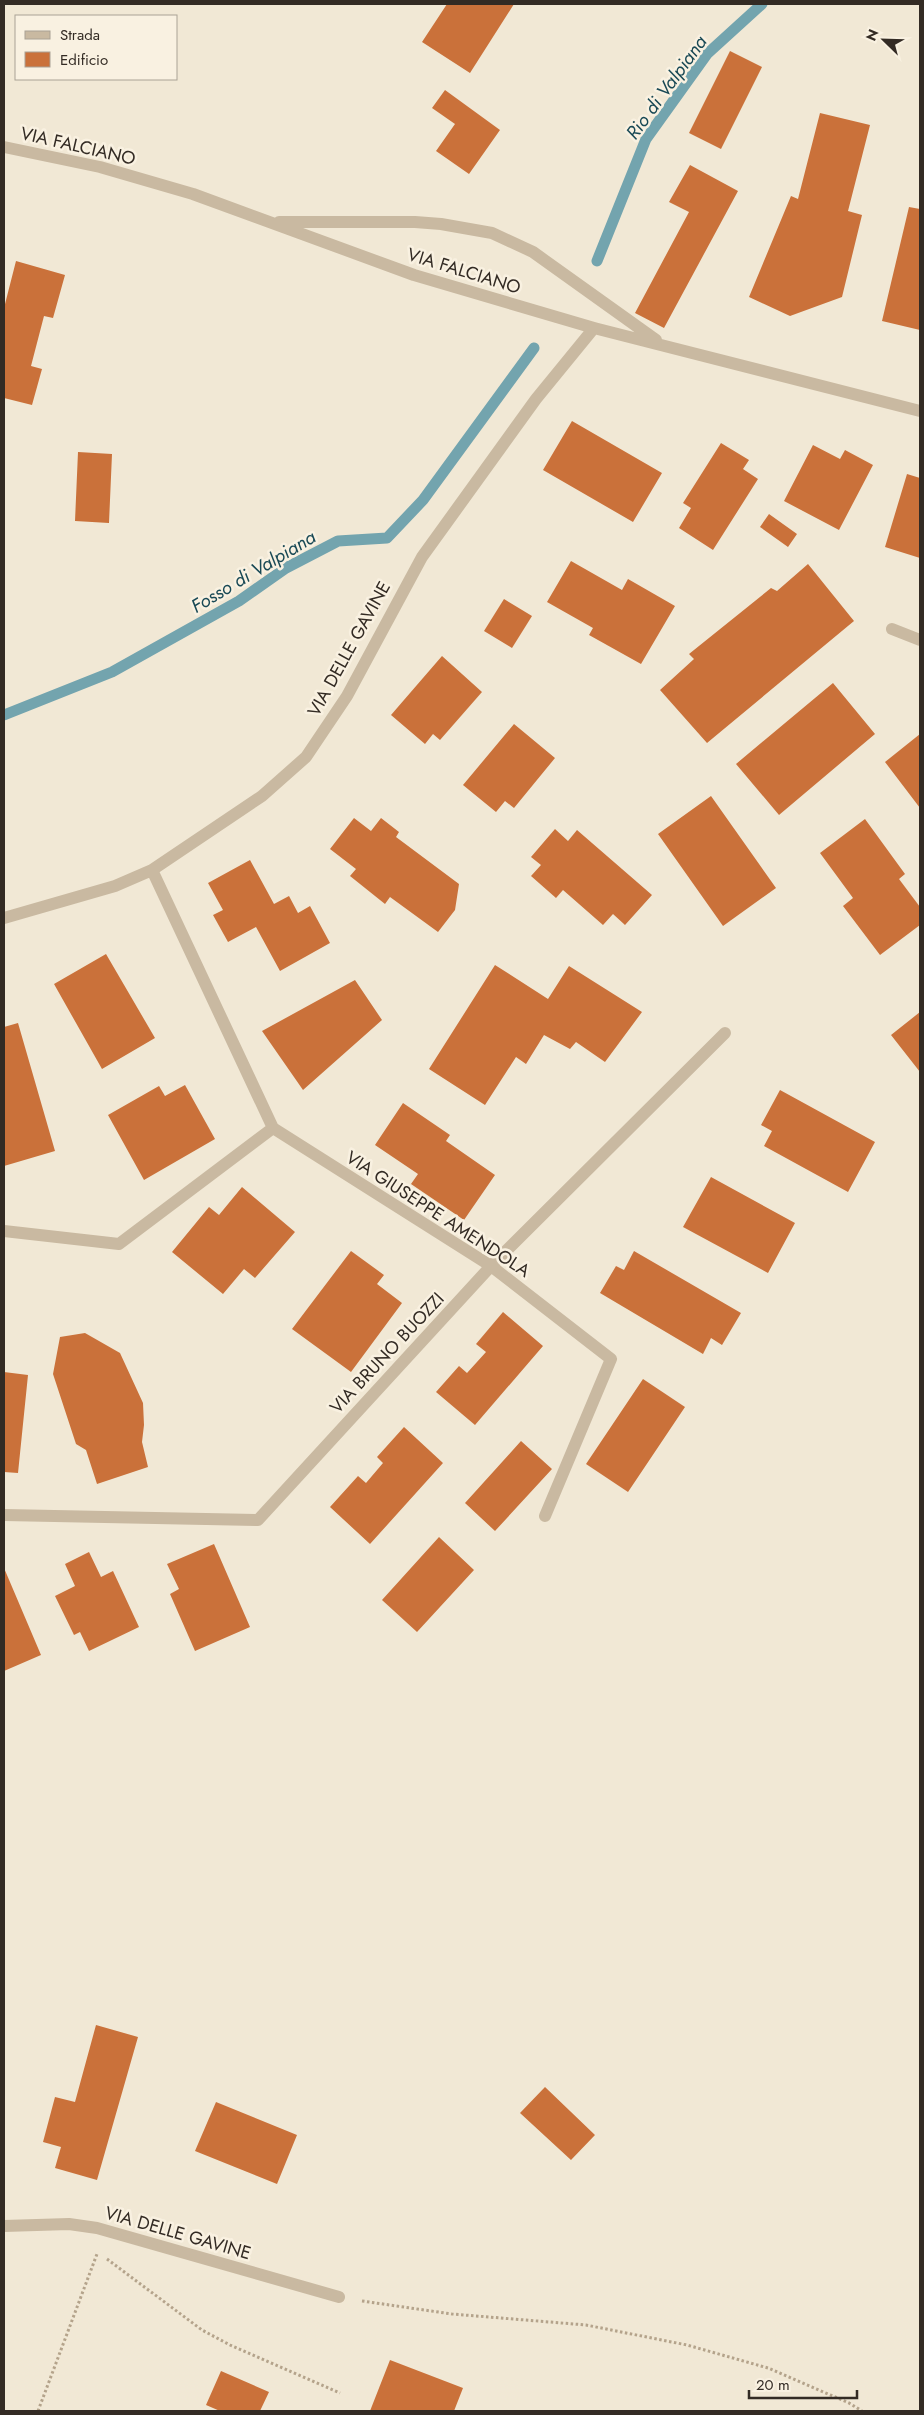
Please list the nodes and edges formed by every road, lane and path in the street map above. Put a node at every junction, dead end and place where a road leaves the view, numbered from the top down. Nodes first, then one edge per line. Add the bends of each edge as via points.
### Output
1 (4, 147) edge
2 (272, 222) junction
3 (594, 328) junction
4 (661, 344) junction
5 (920, 410) edge
6 (892, 629) dead end
7 (920, 640) edge
8 (152, 870) junction
9 (4, 918) edge
10 (725, 1033) dead end
11 (273, 1128) junction
12 (4, 1231) edge
13 (491, 1266) junction
14 (4, 1515) edge
15 (545, 1516) dead end
16 (4, 2226) edge
17 (339, 2297) joint
18 (340, 2393) dead end
19 (38, 2411) edge
20 (862, 2411) edge

1 - 2 street, VIA FALCIANO via 100,167 193,194
2 - 3 street, VIA FALCIANO via 414,275
2 - 4 street via 415,222 492,234 533,252
3 - 4 street, VIA FALCIANO
3 - 8 street, VIA DELLE GAVINE via 536,399 422,557 347,696 306,758 262,796
4 - 5 street, VIA FALCIANO
6 - 7 street
8 - 9 street, VIA DELLE GAVINE via 114,886
8 - 11 street
10 - 13 street, VIA BRUNO BUOZZI
11 - 12 street via 119,1244
11 - 13 street, VIA GIUSEPPE AMENDOLA
13 - 14 street, VIA BRUNO BUOZZI via 258,1520
13 - 15 street, VIA GIUSEPPE AMENDOLA via 611,1359
16 - 17 street, VIA DELLE GAVINE via 69,2224 97,2228
17 - 20 path via 452,2314 586,2325 687,2345 768,2368
18 - 19 path via 202,2330 98,2251

